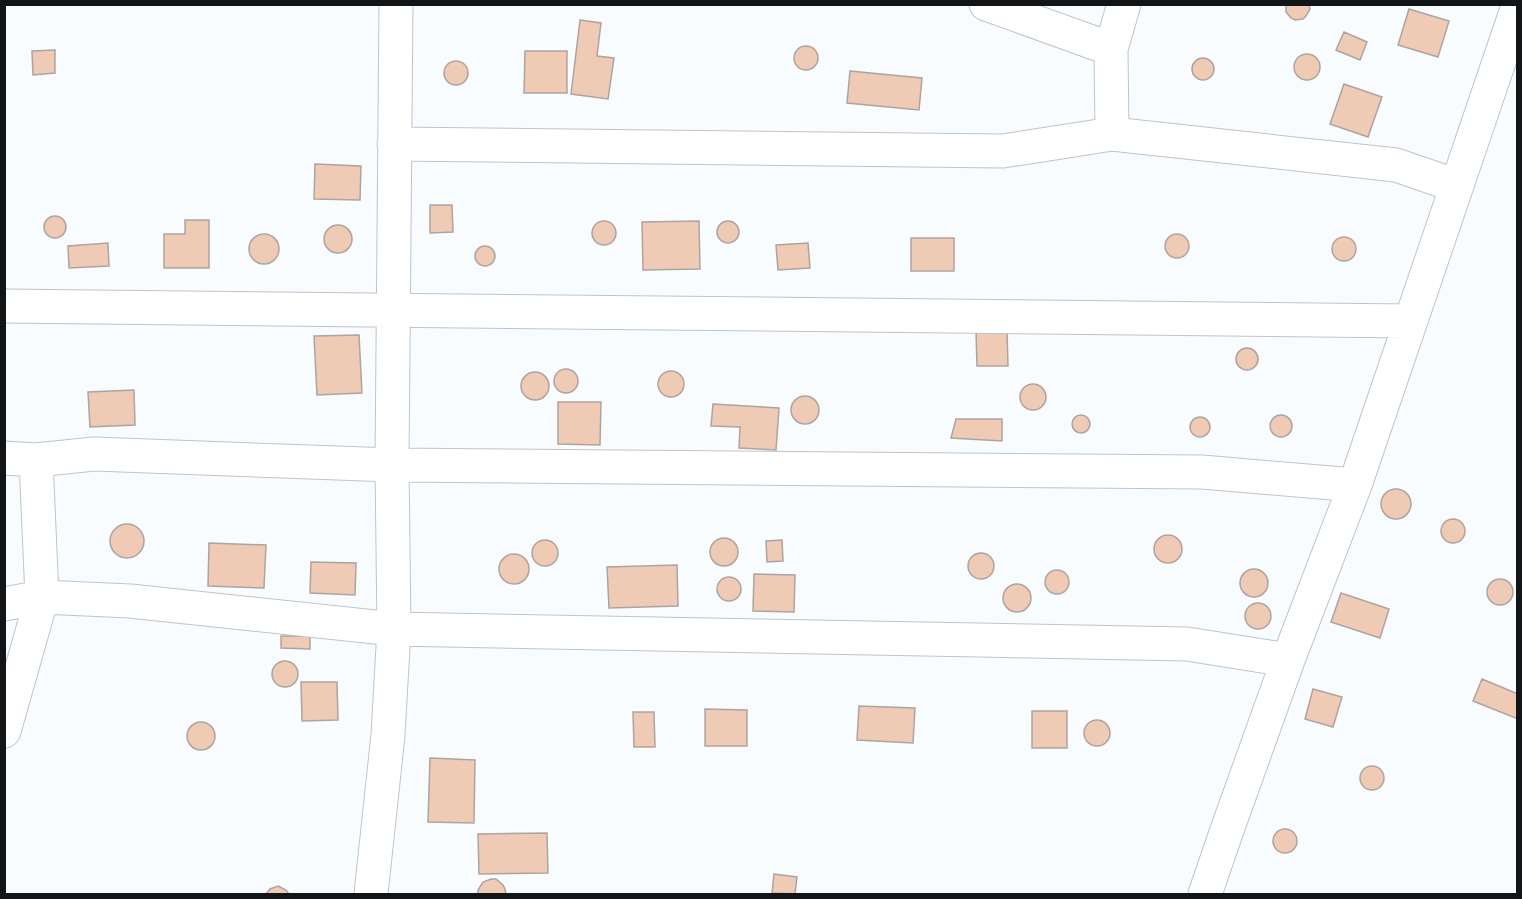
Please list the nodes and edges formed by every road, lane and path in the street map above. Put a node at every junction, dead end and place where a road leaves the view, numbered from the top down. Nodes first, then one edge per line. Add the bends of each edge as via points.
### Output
1 (396, 4) edge
2 (986, 4) edge
3 (1124, 4) edge
4 (1518, 6) edge
5 (1111, 49) junction
6 (1112, 134) junction
7 (394, 144) junction
8 (1457, 186) junction
9 (4, 306) edge
10 (393, 312) junction
11 (1410, 321) junction
12 (20, 459) edge
13 (392, 465) junction
14 (1355, 485) junction
15 (42, 597) junction
16 (4, 604) edge
17 (394, 629) junction
18 (1288, 660) junction
19 (4, 731) edge
20 (371, 894) edge
21 (1205, 894) edge

1 - 7 street
2 - 5 street
3 - 5 street
4 - 8 street
5 - 6 street
6 - 7 street via 1003,151
6 - 8 street via 1396,165
7 - 10 street
8 - 11 street
9 - 10 street
10 - 11 street
10 - 13 street
11 - 14 street
12 - 13 street via 94,454
12 - 15 street
13 - 14 street via 1202,472
13 - 17 street
14 - 18 street
15 - 16 street
15 - 17 street via 130,601
15 - 19 street
17 - 18 street via 1187,644
17 - 20 street via 388,735
18 - 21 street

